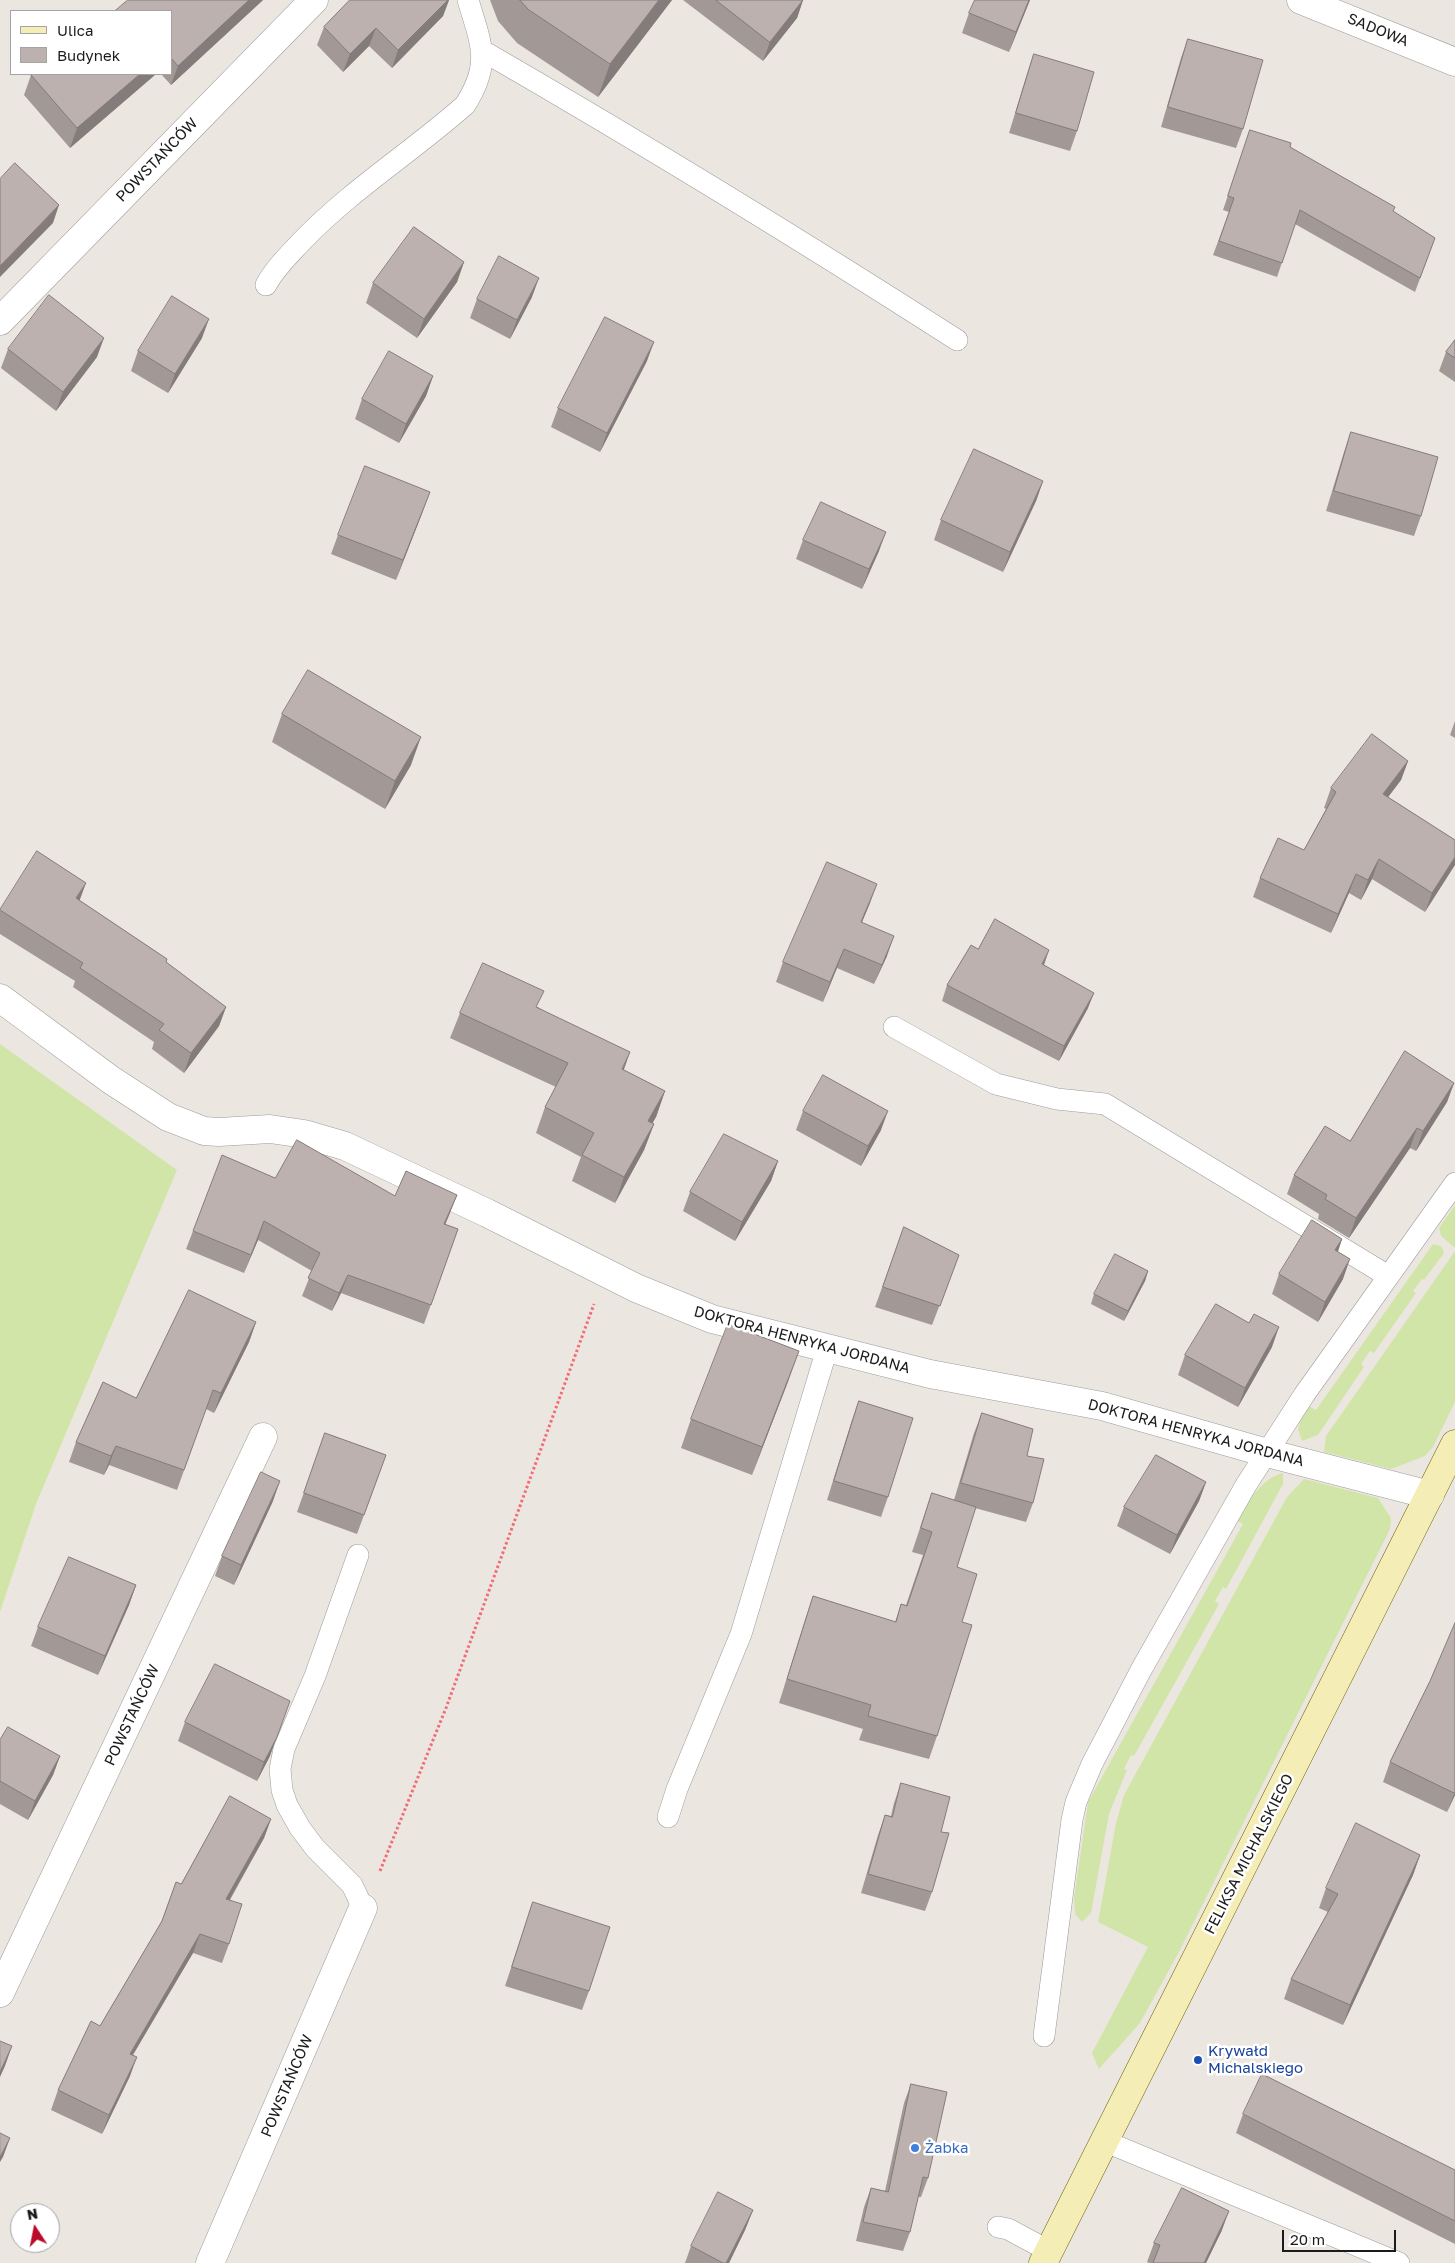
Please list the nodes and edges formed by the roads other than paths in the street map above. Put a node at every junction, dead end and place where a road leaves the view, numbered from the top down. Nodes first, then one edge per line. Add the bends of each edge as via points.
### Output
1 (314, 0) edge
2 (468, 0) edge
3 (1301, 0) edge
4 (484, 51) junction
5 (1455, 62) edge
6 (266, 285) dead end
7 (0, 321) edge
8 (957, 340) dead end
9 (0, 998) edge
10 (894, 1027) dead end
11 (1455, 1183) edge
12 (1388, 1276) junction
13 (827, 1349) junction
14 (264, 1437) dead end
15 (1455, 1444) edge
16 (1267, 1453) junction
17 (1430, 1495) junction
18 (358, 1555) dead end
19 (668, 1817) dead end
20 (363, 1908) joint
21 (0, 1993) edge
22 (1044, 2036) dead end
23 (1104, 2141) junction
24 (998, 2227) dead end
25 (1046, 2257) edge
26 (210, 2263) edge
27 (1399, 2263) edge

1 - 7 street, POWSTAŃCÓW
2 - 4 lane
3 - 5 street, SADOWA
4 - 6 lane via 476,88 465,105 330,213 282,263
4 - 8 lane via 810,246
9 - 13 street, DOKTORA HENRYKA JORDANA via 111,1080 168,1117 204,1131 270,1129 324,1138 479,1208 605,1273 712,1319
10 - 12 lane via 996,1084 1057,1099 1105,1104
11 - 12 lane
12 - 16 lane
13 - 16 street, DOKTORA HENRYKA JORDANA via 966,1381 1102,1406
13 - 19 lane via 741,1634
14 - 21 street, POWSTAŃCÓW
15 - 17 street, FELIKSA MICHALSKIEGO
16 - 17 street, DOKTORA HENRYKA JORDANA
16 - 22 lane via 1141,1670 1081,1790 1072,1820
17 - 23 street, FELIKSA MICHALSKIEGO
18 - 20 lane via 315,1676 284,1749 280,1769 286,1805 315,1848 352,1885
20 - 26 street, POWSTAŃCÓW
23 - 25 street, FELIKSA MICHALSKIEGO
23 - 27 lane
24 - 25 lane via 1008,2229

